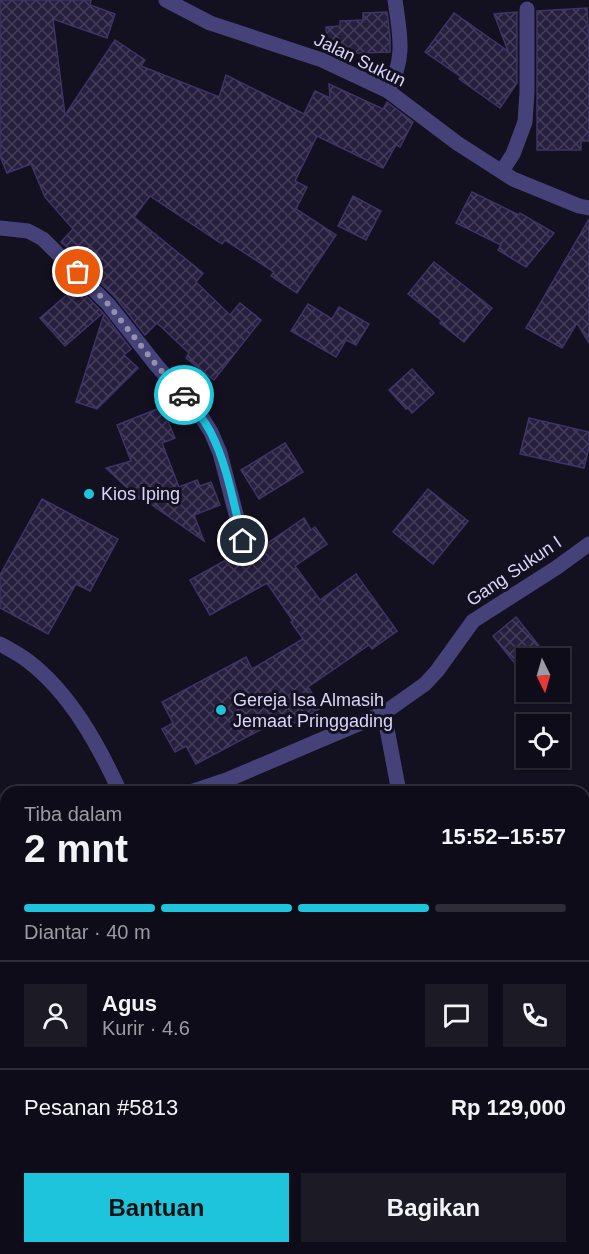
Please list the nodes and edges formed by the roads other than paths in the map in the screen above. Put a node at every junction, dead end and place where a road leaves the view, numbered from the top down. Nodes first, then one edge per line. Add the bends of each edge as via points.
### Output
1 (395, 0) edge
2 (169, 1) edge
3 (527, 9) dead end
4 (388, 91) junction
5 (502, 171) junction
6 (589, 208) edge
7 (0, 228) edge
8 (243, 541) dead end
9 (589, 544) edge
10 (0, 644) edge
11 (384, 713) junction
12 (117, 786) edge
13 (208, 786) edge
14 (398, 786) edge

1 - 4 street via 400,61
2 - 4 street, Jalan Sukun via 210,23 322,60
3 - 5 street via 525,122
4 - 5 street, Jalan Sukun
5 - 6 street, Jalan Sukun via 513,179
7 - 8 street via 28,231 44,239 108,304 199,413 220,453
9 - 11 street, Gang Sukun I via 473,621 425,684
10 - 12 street via 28,661 78,715
11 - 13 street, Gang Sukun I
11 - 14 street

